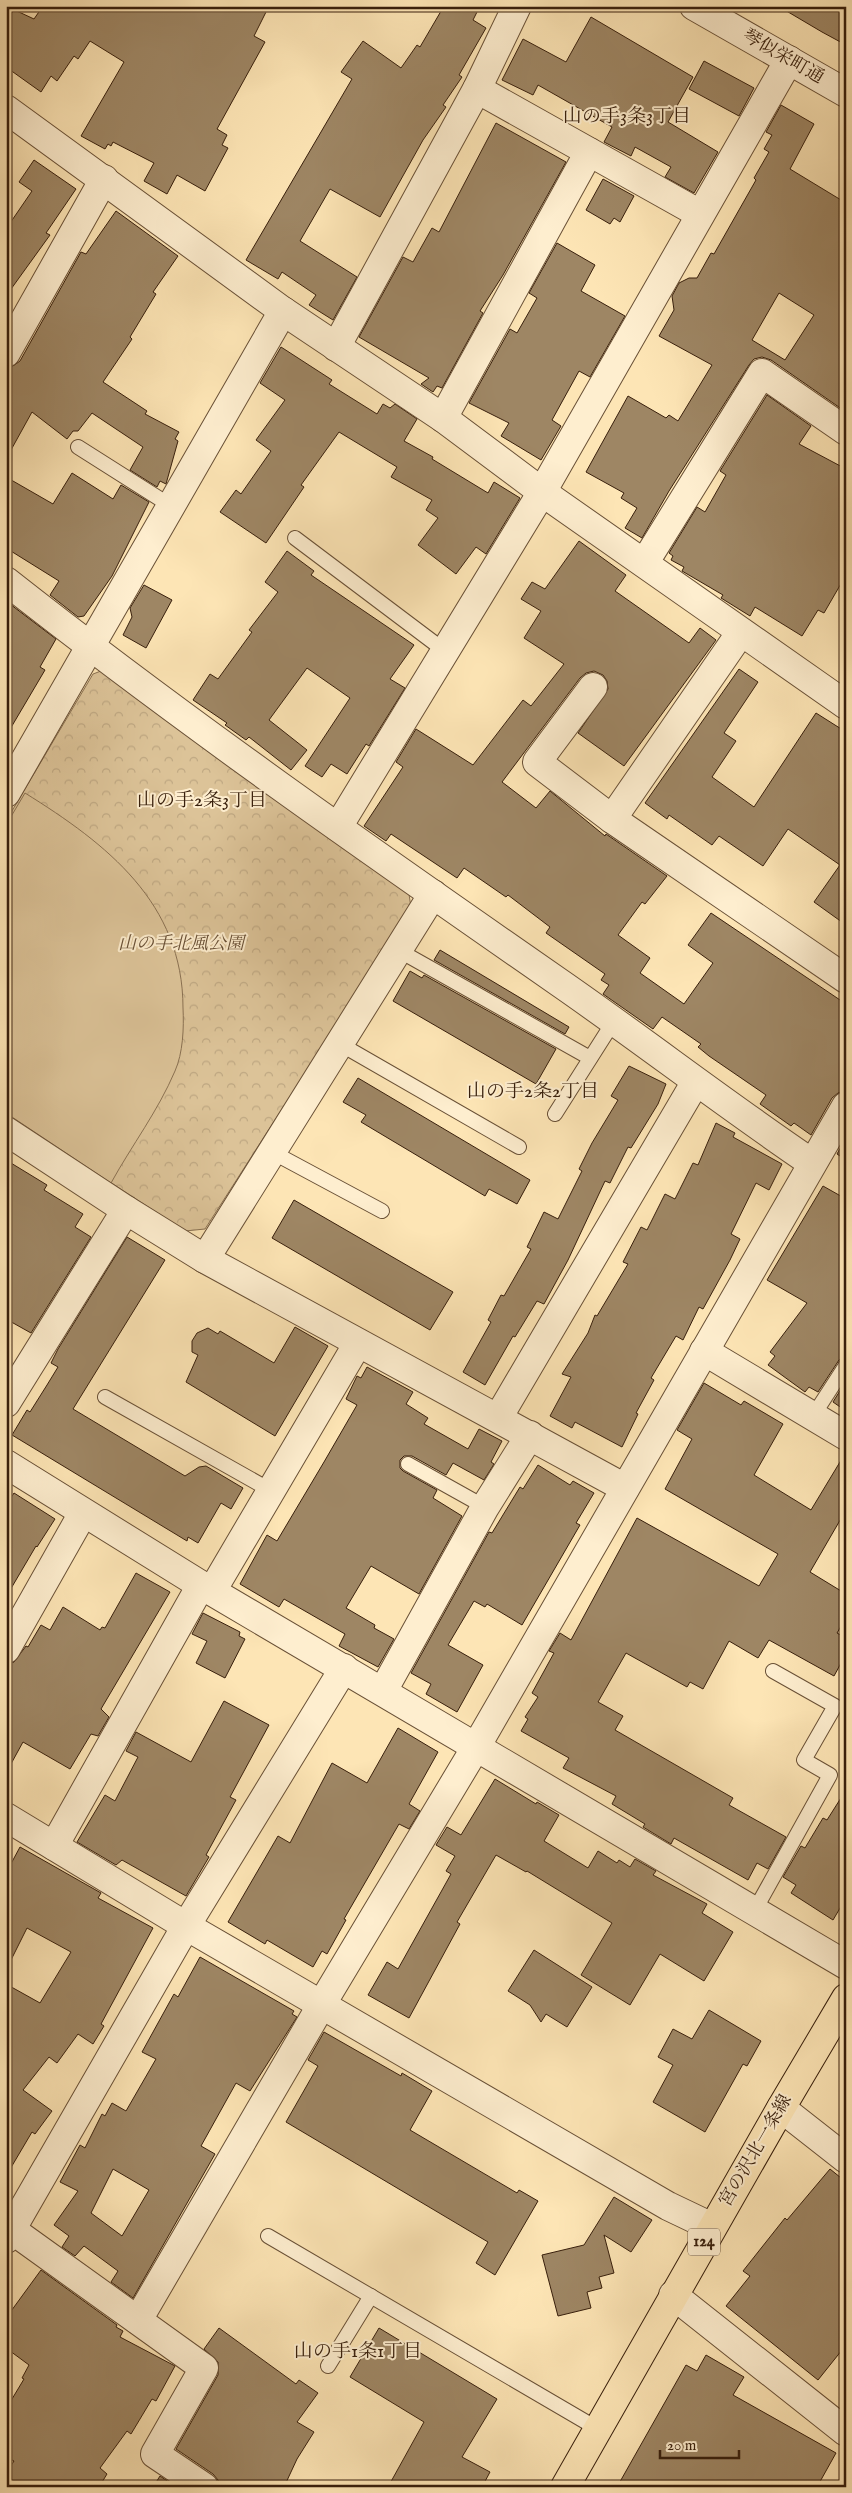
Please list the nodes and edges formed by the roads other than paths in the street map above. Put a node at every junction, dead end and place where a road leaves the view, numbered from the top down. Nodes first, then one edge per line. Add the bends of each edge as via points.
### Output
1 (517, 6) edge
2 (694, 6) edge
3 (789, 60) junction
4 (477, 89) junction
5 (846, 93) edge
6 (6, 109) edge
7 (589, 152) junction
8 (104, 179) junction
9 (700, 214) junction
10 (283, 311) junction
11 (336, 347) junction
12 (6, 353) edge
13 (443, 418) junction
14 (846, 431) edge
15 (78, 447) dead end
16 (542, 492) junction
17 (171, 506) junction
18 (296, 538) dead end
19 (646, 562) junction
20 (6, 581) edge
21 (741, 632) junction
22 (90, 647) junction
23 (445, 651) junction
24 (593, 687) dead end
25 (846, 705) edge
26 (6, 793) edge
27 (612, 819) junction
28 (338, 827) junction
29 (433, 894) junction
30 (398, 950) junction
31 (846, 979) edge
32 (614, 1021) junction
33 (340, 1044) junction
34 (590, 1058) junction
35 (695, 1083) junction
36 (846, 1106) edge
37 (555, 1114) dead end
38 (6, 1131) edge
39 (519, 1147) dead end
40 (272, 1152) junction
41 (812, 1163) junction
42 (126, 1210) junction
43 (382, 1211) dead end
44 (205, 1259) junction
45 (358, 1343) junction
46 (704, 1351) junction
47 (846, 1365) edge
48 (105, 1397) dead end
49 (6, 1403) edge
50 (813, 1416) junction
51 (498, 1418) junction
52 (530, 1435) junction
53 (846, 1436) edge
54 (6, 1464) edge
55 (408, 1464) dead end
56 (625, 1488) junction
57 (270, 1490) junction
58 (485, 1507) junction
59 (83, 1512) junction
60 (207, 1588) junction
61 (6, 1649) edge
62 (344, 1668) junction
63 (773, 1671) dead end
64 (383, 1691) junction
65 (476, 1747) junction
66 (6, 1817) edge
67 (54, 1846) junction
68 (755, 1910) junction
69 (186, 1926) junction
70 (846, 1965) edge
71 (846, 1998) edge
72 (322, 2004) junction
73 (781, 2108) junction
74 (846, 2159) edge
75 (712, 2227) junction
76 (9, 2235) edge
77 (268, 2236) dead end
78 (674, 2295) junction
79 (370, 2296) junction
80 (138, 2320) junction
81 (328, 2366) dead end
82 (598, 2429) junction
83 (846, 2432) edge
84 (204, 2487) edge
85 (565, 2487) edge

1 - 4 street
2 - 3 street, 琴似栄町通
3 - 5 street, 琴似栄町通
3 - 9 street
4 - 7 street
4 - 11 street
6 - 8 street
7 - 9 street
7 - 13 street
8 - 10 street
8 - 12 street
9 - 16 street
10 - 11 street
10 - 17 street
11 - 13 street
13 - 16 street
14 - 19 street via 762,373
15 - 17 lane
16 - 19 street
16 - 23 street
17 - 22 street
18 - 23 lane
19 - 21 street
20 - 22 street
21 - 25 street
21 - 27 street
22 - 26 street
22 - 28 street
23 - 28 street
24 - 27 street via 537,762
27 - 31 street
28 - 29 street
29 - 30 street
29 - 32 street
30 - 33 street
30 - 34 lane
32 - 34 lane
32 - 35 street
33 - 39 lane
33 - 40 street
34 - 37 lane
35 - 41 street
35 - 51 street
36 - 41 street
38 - 42 street
40 - 43 lane
40 - 44 street
41 - 46 street
42 - 44 street
42 - 49 street
44 - 45 street
45 - 51 street
45 - 57 street
46 - 50 street
46 - 56 street
47 - 50 lane
48 - 57 lane
50 - 53 street
51 - 52 street
52 - 56 street
52 - 58 street
54 - 59 street
55 - 58 lane
56 - 65 street
57 - 60 street
58 - 64 street
59 - 60 street
59 - 61 street
60 - 62 street
60 - 67 street
62 - 64 street
62 - 69 street
63 - 68 lane via 835,1706 804,1760 830,1775
64 - 65 street
65 - 68 street
65 - 72 street
66 - 67 street
67 - 69 street
68 - 70 street
69 - 72 street
69 - 76 street
71 - 73 main road, 宮の沢北一条線 / 124
72 - 75 street via 668,2206
72 - 80 street
73 - 74 street
73 - 75 main road, 宮の沢北一条線 / 124
75 - 78 main road, 宮の沢北一条線 / 124
76 - 80 street
77 - 79 lane
78 - 82 main road, 宮の沢北一条線 / 124
78 - 83 street
79 - 81 lane
79 - 82 lane
80 - 84 street via 204,2368 155,2454
82 - 85 main road, 宮の沢北一条線 / 124

